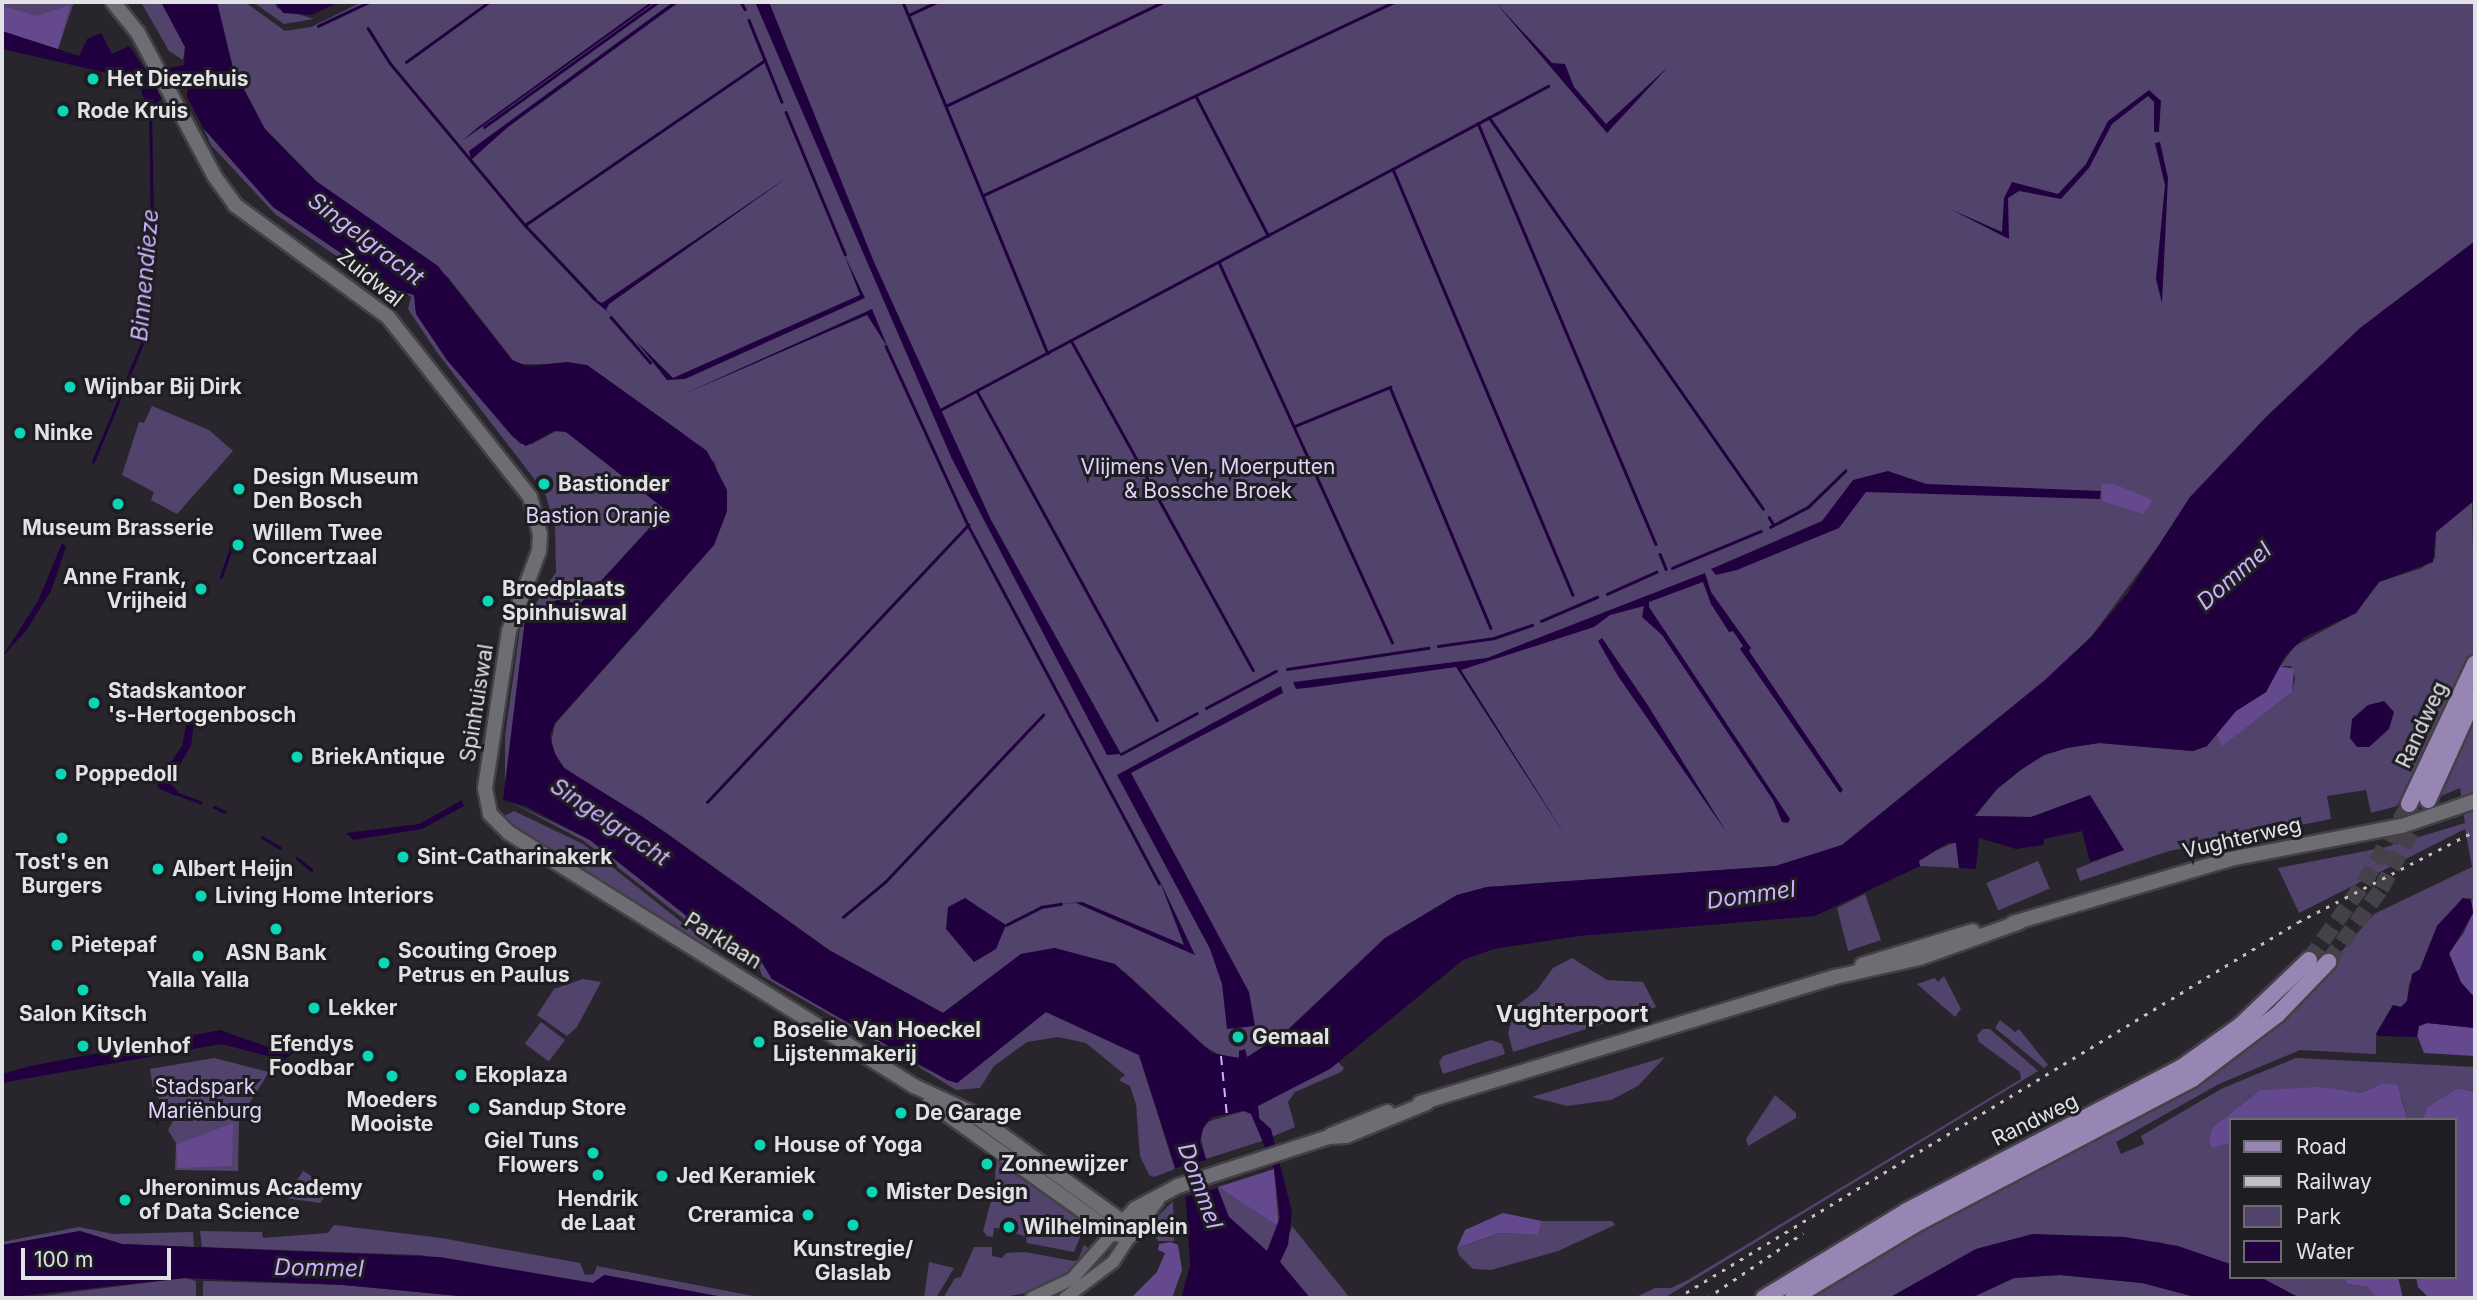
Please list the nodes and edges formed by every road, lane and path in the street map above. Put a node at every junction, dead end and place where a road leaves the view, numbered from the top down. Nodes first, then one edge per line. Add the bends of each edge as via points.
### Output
1 (113, 2) edge
2 (531, 574) joint
3 (2475, 664) edge
4 (2475, 696) edge
5 (2428, 800) tunnel mouth
6 (2409, 804) tunnel mouth
7 (2469, 804) edge
8 (509, 833) joint
9 (2309, 960) tunnel mouth
10 (2328, 962) tunnel mouth
11 (1159, 1196) junction
12 (1119, 1228) junction
13 (1130, 1236) junction
14 (1032, 1298) edge
15 (1065, 1298) edge
16 (1764, 1298) edge
17 (1793, 1298) edge

1 - 2 main road, Zuidwal via 138,33 215,177 235,205 388,317 517,476 530,498 540,534
2 - 8 main road, Spinhuiswal via 509,631 485,788 490,814
3 - 6 main road, Randweg
4 - 5 main road, Randweg
7 - 11 main road, Vughterweg via 2363,835 2230,859 2020,922 1920,958 1835,977 1427,1103 1362,1131 1329,1137
8 - 12 main road, Parklaan via 914,1086
9 - 16 main road, Randweg via 2241,1025 2181,1068 1907,1212
10 - 17 main road, Randweg via 2277,1015 2192,1079 1914,1225
11 - 12 main road via 1135,1209
11 - 13 main road
12 - 13 main road
12 - 14 street via 1072,1279
13 - 15 street via 1105,1270

